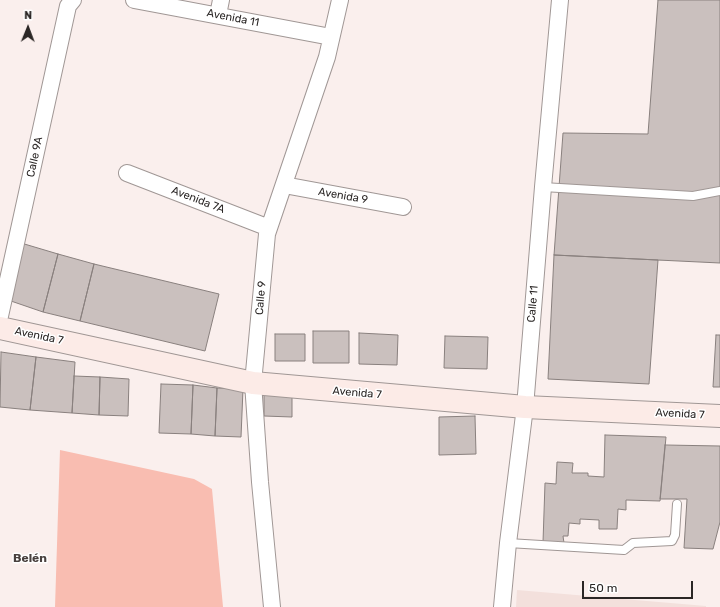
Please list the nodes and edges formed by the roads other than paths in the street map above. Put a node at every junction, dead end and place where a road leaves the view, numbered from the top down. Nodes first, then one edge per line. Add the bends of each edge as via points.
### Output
1 (73, 0) edge
2 (134, 0) edge
3 (340, 0) edge
4 (560, 0) edge
5 (220, 8) edge
6 (331, 37) junction
7 (127, 173) dead end
8 (284, 185) junction
9 (543, 188) junction
10 (720, 191) edge
11 (403, 207) dead end
12 (269, 228) junction
13 (0, 316) edge
14 (0, 328) edge
15 (253, 384) junction
16 (525, 407) junction
17 (720, 416) edge
18 (677, 504) dead end
19 (508, 543) junction
20 (272, 607) edge
21 (502, 607) edge

1 - 13 street, Calle 9A via 68,6
2 - 5 street, Avenida 11
3 - 6 street, Calle 9
4 - 9 street, Calle 11
5 - 6 street, Avenida 11
6 - 8 street, Calle 9 via 327,57
7 - 12 street, Avenida 7A
8 - 11 street, Avenida 9
8 - 12 street, Calle 9
9 - 10 lane via 693,196
9 - 16 street, Calle 11
12 - 15 street, Calle 9
14 - 15 main road, Avenida 7
15 - 16 main road, Avenida 7
15 - 20 street, Calle 9
16 - 17 main road, Avenida 7
16 - 19 street, Calle 11
18 - 19 lane via 675,535 672,541 633,543 624,550
19 - 21 street, Calle 11

